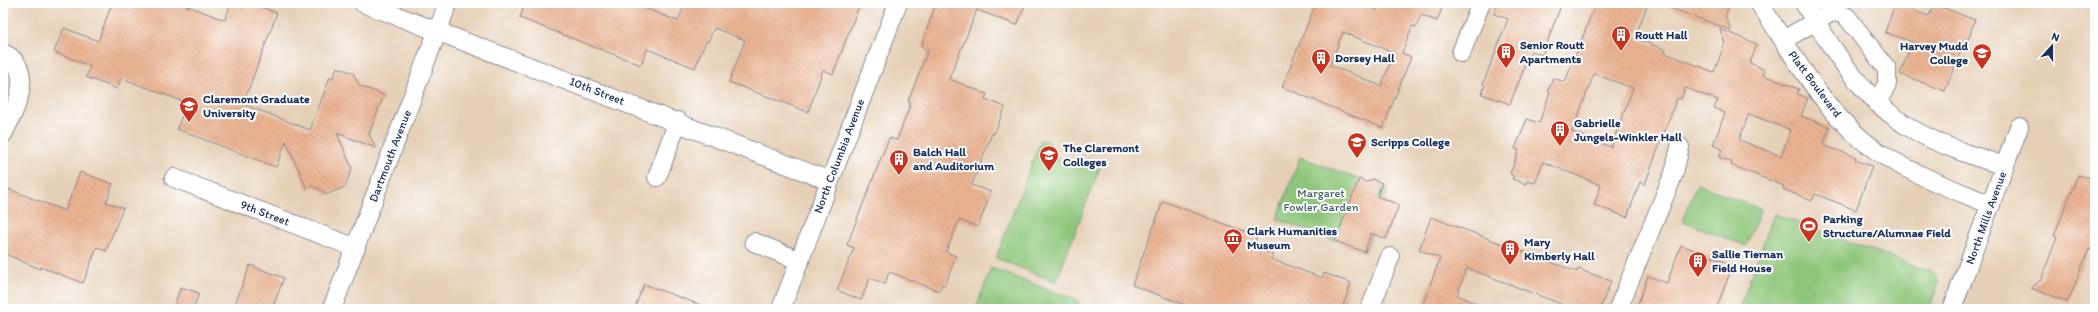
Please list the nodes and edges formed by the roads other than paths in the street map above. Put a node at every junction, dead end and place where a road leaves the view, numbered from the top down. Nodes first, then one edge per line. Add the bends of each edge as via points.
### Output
1 (363, 3) edge
2 (448, 3) edge
3 (898, 3) edge
4 (1481, 3) edge
5 (1759, 3) edge
6 (1804, 3) edge
7 (1815, 21) junction
8 (437, 32) junction
9 (1783, 40) junction
10 (1461, 53) dead end
11 (3, 54) edge
12 (1877, 104) junction
13 (678, 121) junction
14 (2018, 127) dead end
15 (3, 134) edge
16 (1680, 147) dead end
17 (2005, 166) junction
18 (174, 178) dead end
19 (657, 178) dead end
20 (830, 181) junction
21 (1991, 205) junction
22 (754, 242) dead end
23 (356, 248) junction
24 (1390, 257) dead end
25 (800, 261) junction
26 (332, 309) edge
27 (782, 309) edge
28 (1370, 309) edge
29 (1618, 309) edge
30 (1952, 309) edge

1 - 8 street, 10th Street
2 - 8 street, Dartmouth Avenue
3 - 20 street, North Columbia Avenue
4 - 10 street
5 - 9 street, Platt Boulevard
6 - 7 street
7 - 9 street
7 - 12 street via 1850,74
7 - 12 street via 1832,12 1840,12 1847,17 1887,69 1887,84
8 - 13 street, 10th Street
8 - 23 street, Dartmouth Avenue
9 - 21 street, Platt Boulevard via 1822,97 1857,135 1883,155 1927,179
11 - 15 street via 17,64 21,72 22,85
12 - 17 street via 1911,129 1948,147
13 - 19 street
13 - 20 street, 10th Street
14 - 17 street, North Mills Avenue
16 - 29 street via 1674,173
17 - 21 street, North Mills Avenue
18 - 23 street, 9th Street
20 - 25 street, North Columbia Avenue
21 - 30 street, North Mills Avenue
22 - 25 street
23 - 26 street, Dartmouth Avenue
24 - 28 street
25 - 27 street, North Columbia Avenue

